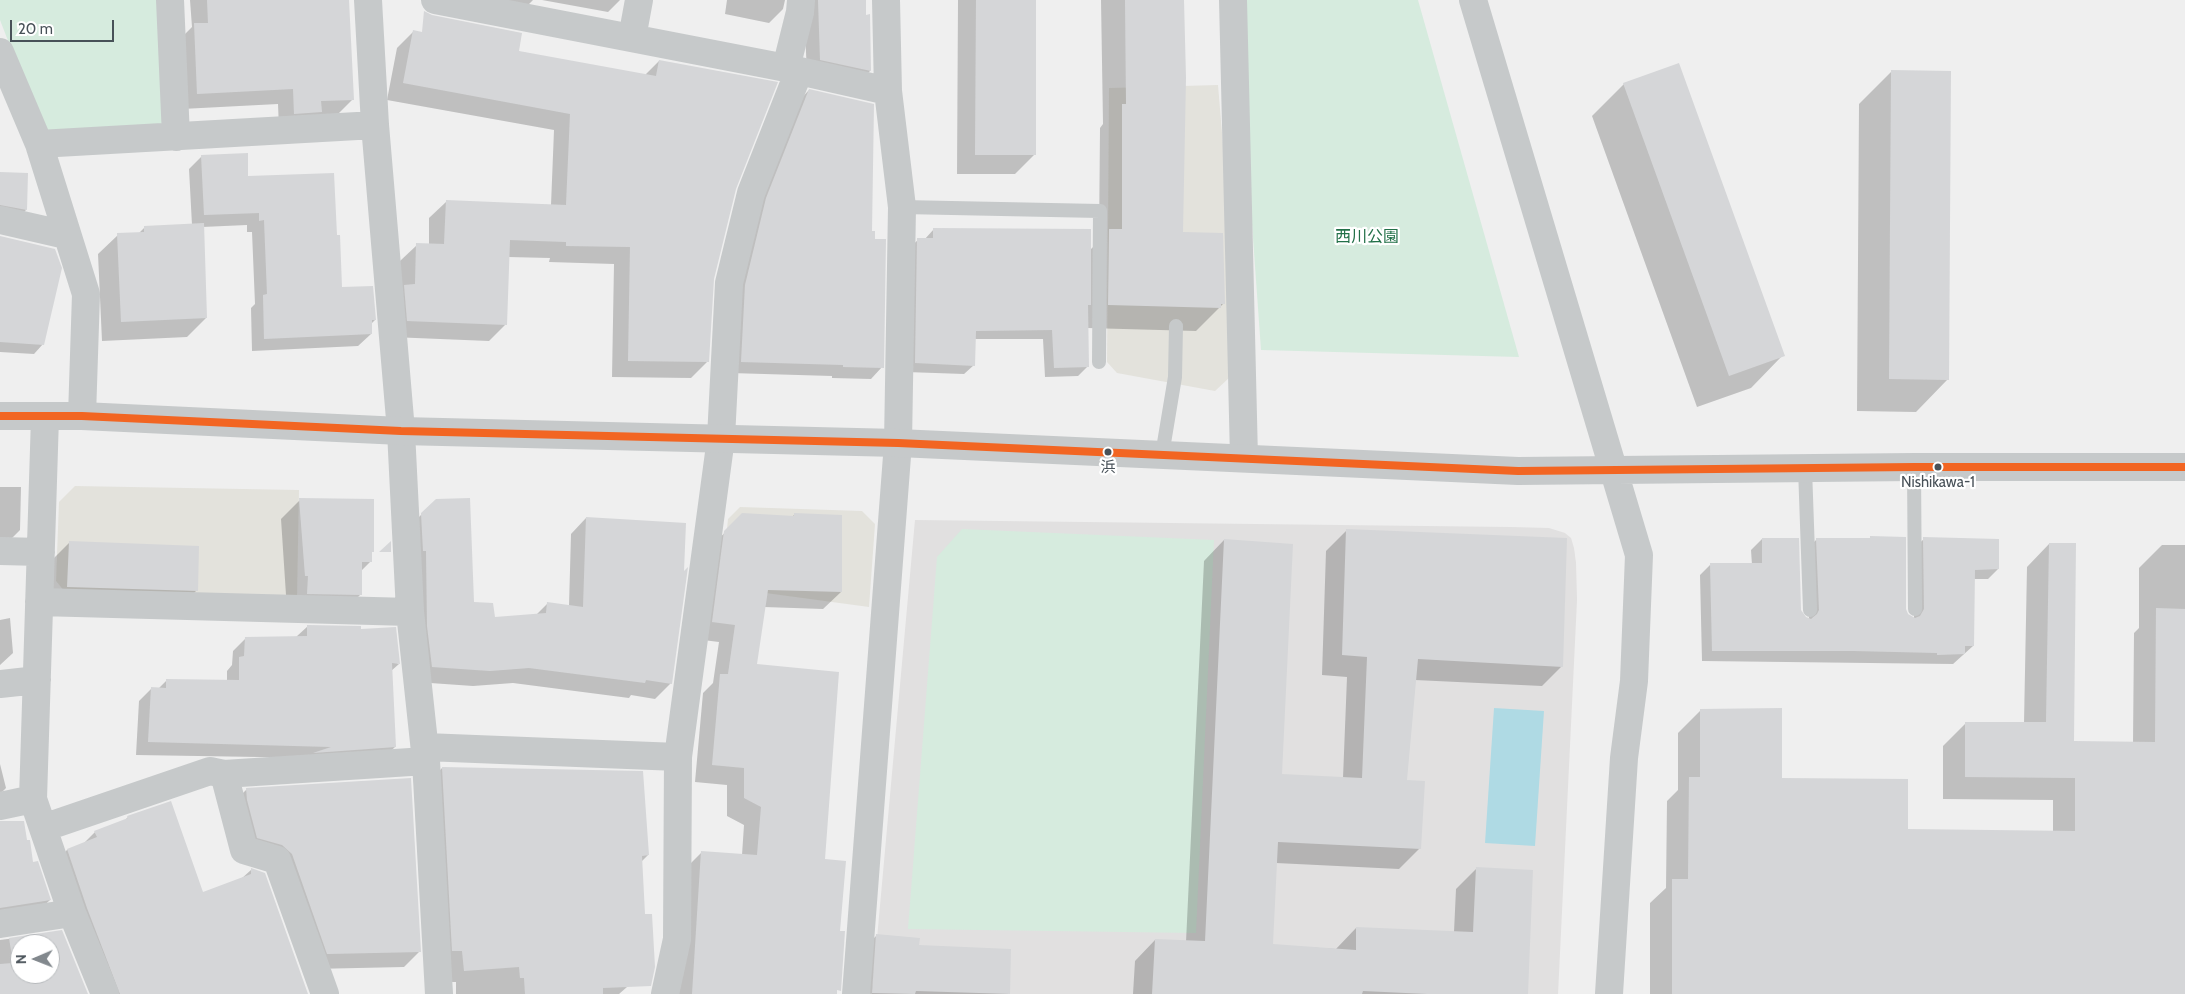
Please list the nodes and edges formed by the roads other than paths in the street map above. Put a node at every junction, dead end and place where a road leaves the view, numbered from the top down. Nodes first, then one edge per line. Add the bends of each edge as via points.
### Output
1 (170, 0) edge
2 (368, 0) edge
3 (435, 0) edge
4 (639, 0) edge
5 (801, 0) edge
6 (886, 0) edge
7 (1233, 0) edge
8 (1473, 0) edge
9 (548, 11) edge
10 (632, 38) junction
11 (0, 52) edge
12 (792, 70) junction
13 (8, 90) edge
14 (888, 91) junction
15 (376, 125) junction
16 (176, 137) junction
17 (39, 144) junction
18 (902, 207) junction
19 (0, 220) edge
20 (66, 235) junction
21 (1176, 326) dead end
22 (1099, 362) dead end
23 (0, 416) edge
24 (82, 416) junction
25 (45, 417) junction
26 (401, 431) junction
27 (721, 438) junction
28 (898, 443) junction
29 (1162, 455) junction
30 (1244, 458) junction
31 (1914, 466) junction
32 (1805, 468) junction
33 (2185, 468) edge
34 (1614, 470) junction
35 (0, 551) edge
36 (41, 552) junction
37 (39, 602) junction
38 (1915, 609) dead end
39 (1810, 610) dead end
40 (410, 612) junction
41 (37, 680) junction
42 (0, 684) edge
43 (425, 754) junction
44 (678, 757) junction
45 (224, 774) junction
46 (32, 799) junction
47 (0, 806) edge
48 (43, 828) junction
49 (72, 913) junction
50 (0, 924) edge
51 (105, 994) edge
52 (325, 994) edge
53 (439, 994) edge
54 (665, 994) edge
55 (856, 994) edge
56 (1609, 994) edge

1 - 16 street
2 - 15 street
3 - 9 street
4 - 10 street
5 - 12 street
6 - 14 street
7 - 30 street
8 - 34 street
9 - 10 street
10 - 12 street
11 - 13 street
12 - 14 street
12 - 27 street via 752,193 729,283
13 - 17 street
14 - 18 street
15 - 16 street
15 - 26 street
16 - 17 street
17 - 20 street
18 - 22 lane via 1100,211
18 - 28 street
19 - 20 street
20 - 24 street via 86,294
21 - 29 lane via 1175,377
23 - 25 street
24 - 25 street
24 - 26 street
25 - 36 street
26 - 27 street
26 - 40 street
27 - 28 street
27 - 44 street
28 - 29 street
28 - 55 street
29 - 30 street
30 - 34 street via 1518,471
31 - 32 street
31 - 33 street
31 - 38 lane
32 - 34 street
32 - 39 lane
34 - 56 street via 1639,555 1634,680 1624,758
35 - 36 street
36 - 37 street
37 - 40 street
37 - 41 street
40 - 43 street
41 - 42 street
41 - 46 street
43 - 44 street
43 - 45 street
43 - 53 street
44 - 54 street via 677,939
45 - 48 street via 210,771
45 - 52 street via 244,850 276,860
46 - 47 street
46 - 48 street
48 - 49 street
49 - 50 street
49 - 51 street

